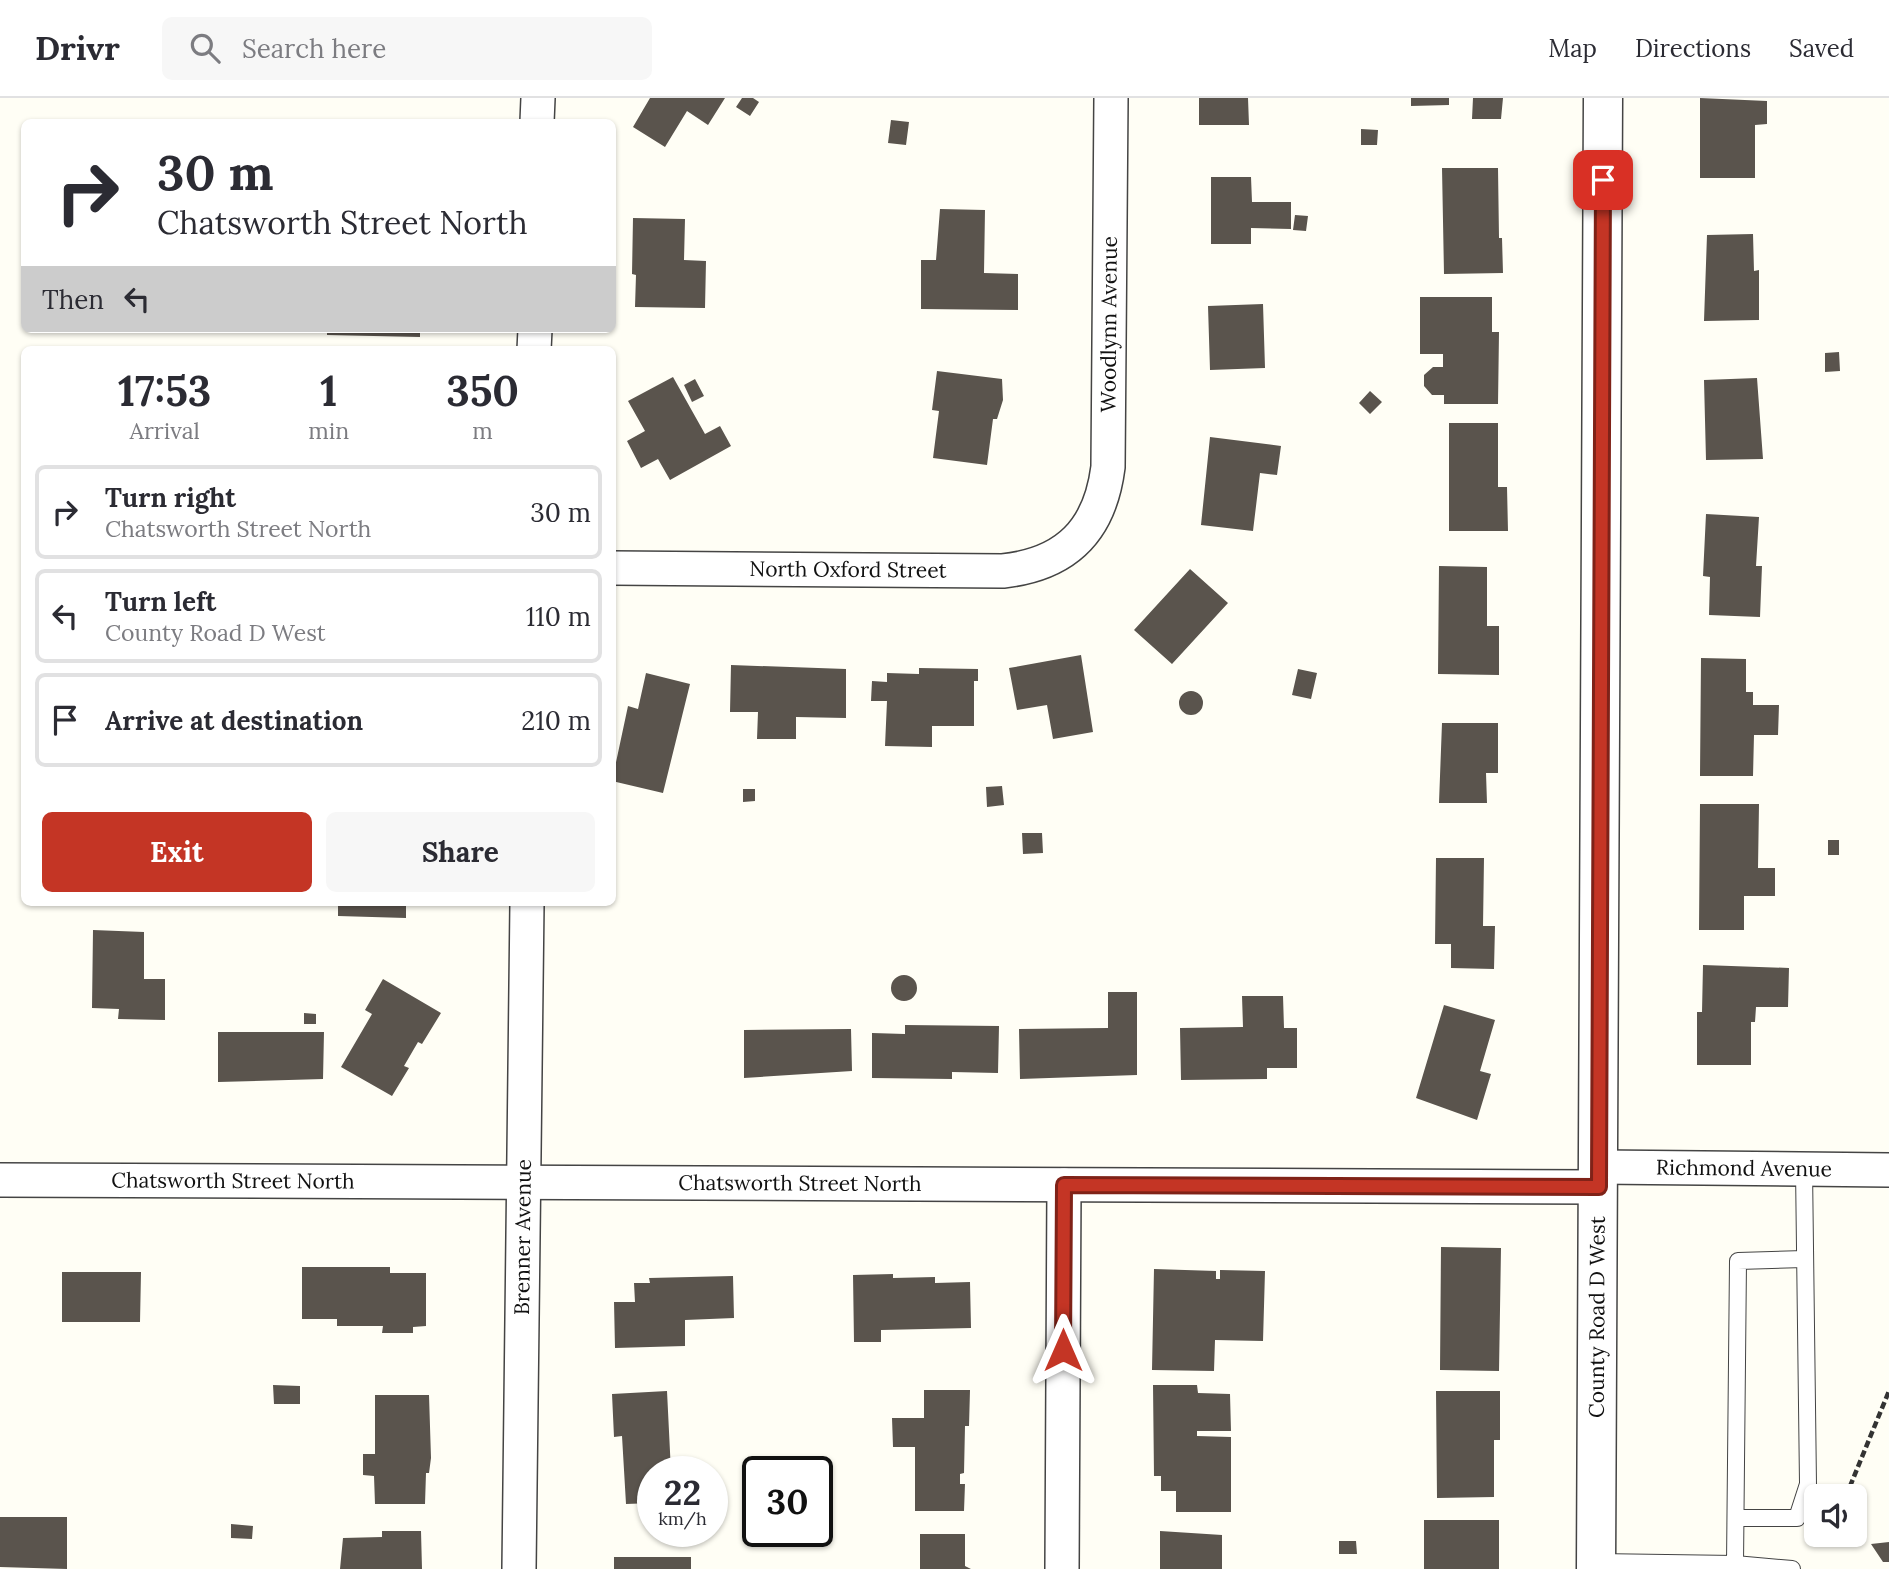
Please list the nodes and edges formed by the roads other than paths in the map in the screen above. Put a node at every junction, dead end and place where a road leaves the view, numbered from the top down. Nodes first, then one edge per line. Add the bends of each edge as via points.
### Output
1 (538, 98) edge
2 (1111, 98) edge
3 (1603, 98) edge
4 (537, 119) edge
5 (1077, 541) joint
6 (616, 568) edge
7 (527, 906) edge
8 (1804, 1169) junction
9 (1889, 1170) edge
10 (1599, 1177) junction
11 (0, 1180) edge
12 (523, 1182) junction
13 (1064, 1185) junction
14 (1804, 1259) junction
15 (1736, 1518) junction
16 (1597, 1565) edge
17 (1735, 1566) edge
18 (519, 1569) edge
19 (1062, 1569) edge
20 (1792, 1569) edge

1 - 4 street
2 - 5 street, Woodlynn Avenue via 1108,467 1105,494 1093,521
3 - 10 street, County Road D West
5 - 6 street, North Oxford Street via 1052,559 1003,570
7 - 12 street, Brenner Avenue
8 - 9 street, Richmond Avenue
8 - 10 street, Richmond Avenue
8 - 14 lane
10 - 13 street, Chatsworth Street North
10 - 16 street, County Road D West
11 - 12 street, Chatsworth Street North
12 - 13 street, Chatsworth Street North
12 - 18 street, Brenner Avenue
13 - 19 street
14 - 15 lane via 1808,1484 1797,1518
14 - 15 lane via 1738,1261
15 - 17 lane
16 - 17 lane
17 - 20 lane

